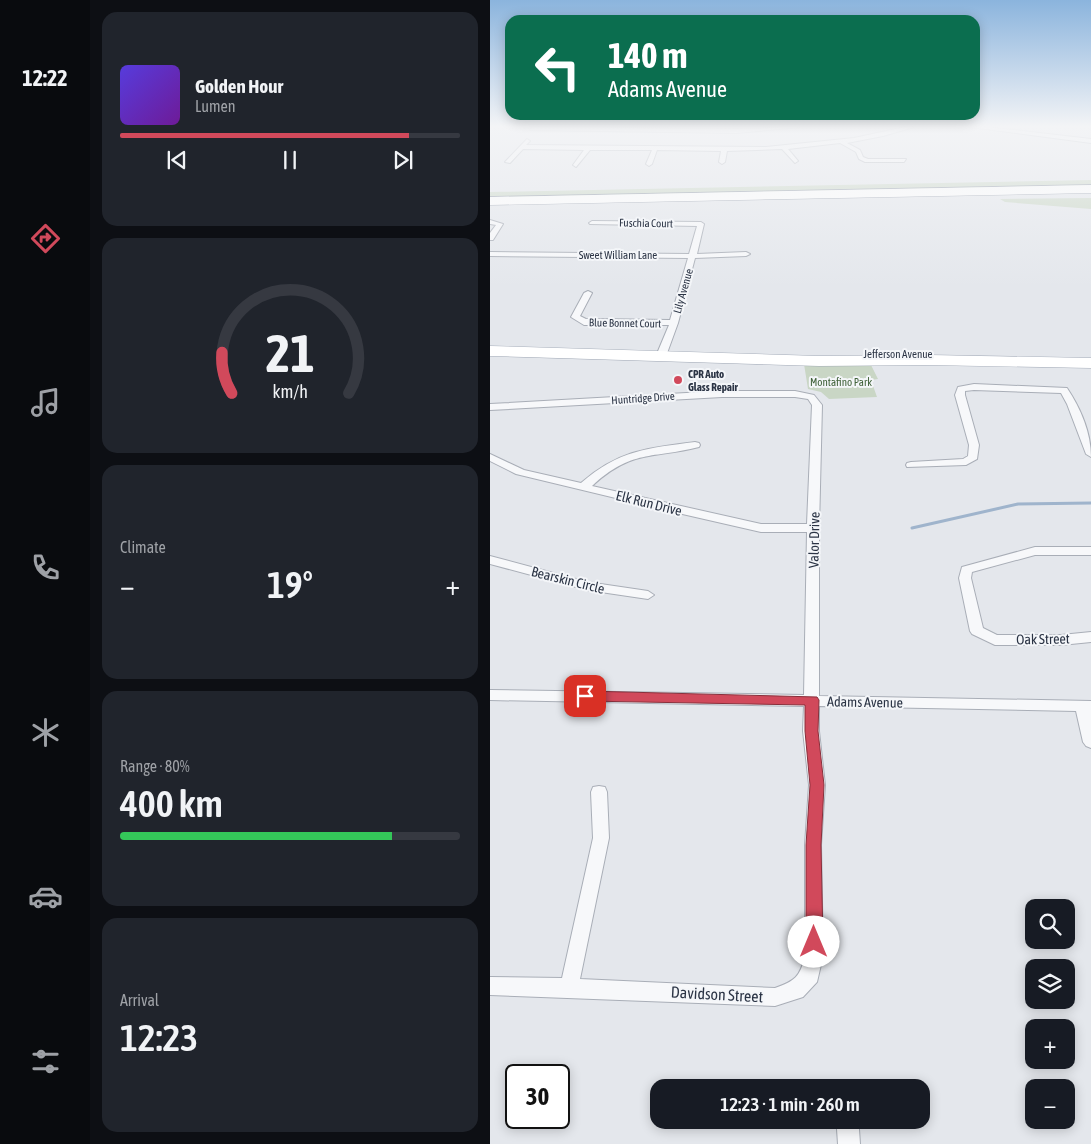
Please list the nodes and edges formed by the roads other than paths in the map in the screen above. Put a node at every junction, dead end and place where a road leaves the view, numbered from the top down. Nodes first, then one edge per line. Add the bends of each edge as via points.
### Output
1 (921, 180) edge
2 (490, 189) edge
3 (1091, 189) edge
4 (490, 201) edge
5 (490, 222) edge
6 (592, 223) dead end
7 (701, 224) joint
8 (490, 238) edge
9 (490, 254) edge
10 (746, 254) dead end
11 (694, 256) junction
12 (588, 294) dead end
13 (674, 323) junction
14 (490, 351) edge
15 (661, 356) junction
16 (1048, 356) junction
17 (1091, 356) edge
18 (705, 357) junction
19 (929, 360) junction
20 (1091, 363) edge
21 (795, 394) joint
22 (490, 407) edge
23 (694, 444) dead end
24 (1091, 454) edge
25 (490, 457) edge
26 (911, 465) dead end
27 (584, 487) junction
28 (813, 528) junction
29 (1091, 551) edge
30 (490, 560) edge
31 (648, 595) dead end
32 (1091, 637) edge
33 (490, 694) edge
34 (812, 700) junction
35 (1086, 706) edge
36 (1091, 742) edge
37 (599, 792) dead end
38 (490, 986) edge
39 (569, 988) junction

1 - 2 highway
3 - 4 highway
5 - 8 street via 500,224
6 - 7 street, Fuschia Court
7 - 11 street, Lily Avenue
9 - 11 street, Sweet William Lane
10 - 11 street, Sweet William Lane
11 - 13 street, Lily Avenue
12 - 13 street, Blue Bonnet Court via 575,317 584,322
13 - 15 street, Lily Avenue
14 - 15 main road, Jefferson Avenue
15 - 18 main road, Jefferson Avenue
16 - 17 main road, Jefferson Avenue
16 - 18 main road, Jefferson Avenue via 727,353
16 - 19 main road via 1038,359
18 - 19 main road, Jefferson Avenue via 819,362
19 - 20 main road, Jefferson Avenue
21 - 22 street, Huntridge Drive via 691,395
21 - 28 street, Valor Drive via 811,397 817,405
23 - 27 street via 634,453 612,463
24 - 26 street via 1064,390 974,387 961,389 960,395 974,445 973,457 966,462
25 - 27 street, Elk Run Drive via 520,472
27 - 28 street, Elk Run Drive via 761,528
28 - 34 street, Valor Drive
29 - 32 street, Oak Street via 1035,550 966,570 965,578 977,631 995,640
30 - 31 street, Bearskin Circle via 586,586
33 - 34 street, Adams Avenue
34 - 35 street, Adams Avenue
34 - 39 street, Davidson Street via 817,785 814,956 810,976 796,990 774,997
35 - 36 street
37 - 39 street via 601,838
38 - 39 street, Davidson Street

